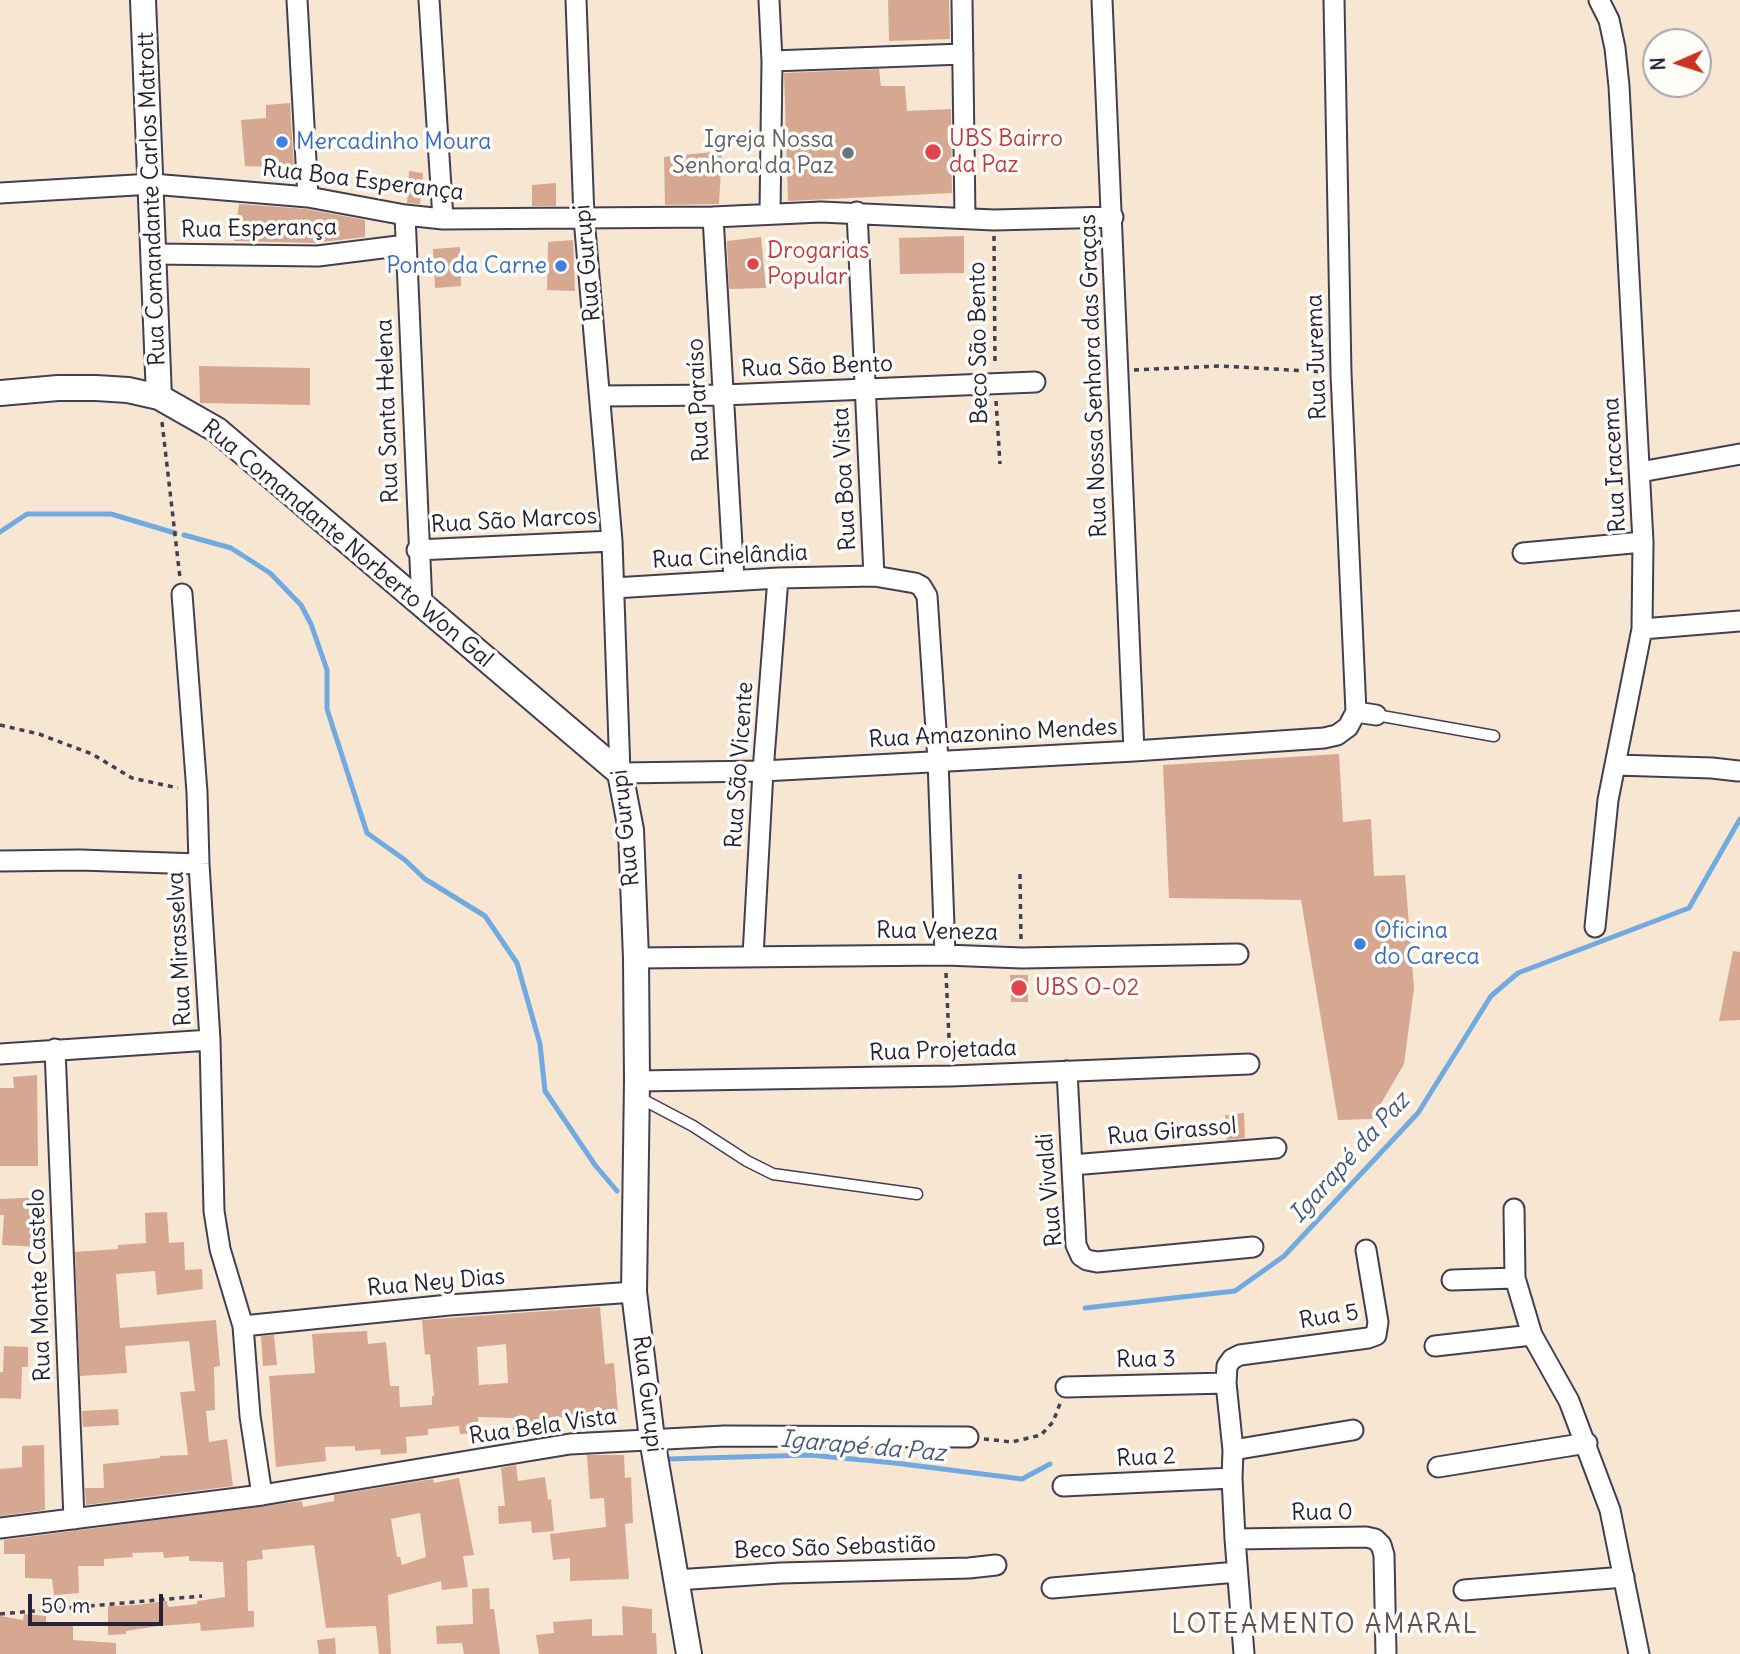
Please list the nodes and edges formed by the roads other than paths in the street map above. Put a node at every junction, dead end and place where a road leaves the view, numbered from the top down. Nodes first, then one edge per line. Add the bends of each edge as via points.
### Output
1 (143, 0) edge
2 (298, 0) edge
3 (429, 0) edge
4 (576, 0) edge
5 (769, 0) edge
6 (962, 0) edge
7 (1102, 0) edge
8 (1334, 0) edge
9 (1600, 0) edge
10 (963, 54) junction
11 (772, 61) junction
12 (152, 184) junction
13 (0, 193) edge
14 (308, 197) junction
15 (857, 212) junction
16 (770, 213) junction
17 (405, 215) junction
18 (713, 217) junction
19 (965, 217) junction
20 (1113, 217) junction
21 (584, 218) junction
22 (443, 219) junction
23 (406, 245) junction
24 (155, 254) junction
25 (1035, 382) dead end
26 (864, 390) junction
27 (0, 393) edge
28 (723, 395) junction
29 (159, 397) junction
30 (600, 397) junction
31 (1740, 454) edge
32 (1640, 472) junction
33 (612, 541) junction
34 (1643, 542) junction
35 (418, 550) junction
36 (1523, 553) dead end
37 (874, 576) junction
38 (778, 578) junction
39 (734, 580) junction
40 (614, 588) junction
41 (182, 594) road end
42 (422, 606) junction
43 (1740, 621) edge
44 (1642, 629) junction
45 (1356, 712) junction
46 (1376, 715) joint
47 (1494, 736) dead end
48 (1134, 751) junction
49 (938, 760) junction
50 (1616, 765) junction
51 (763, 771) junction
52 (1738, 771) dead end
53 (620, 773) junction
54 (0, 861) edge
55 (199, 864) junction
56 (1595, 927) dead end
57 (1238, 954) dead end
58 (945, 955) junction
59 (753, 956) junction
60 (636, 958) junction
61 (210, 1040) junction
62 (55, 1049) junction
63 (0, 1054) edge
64 (1249, 1064) dead end
65 (1067, 1071) junction
66 (637, 1089) junction
67 (1276, 1148) dead end
68 (1072, 1165) junction
69 (917, 1194) dead end
70 (1514, 1209) dead end
71 (1253, 1247) dead end
72 (1366, 1250) dead end
73 (1515, 1278) junction
74 (1452, 1280) dead end
75 (634, 1292) junction
76 (243, 1326) junction
77 (1532, 1335) junction
78 (1435, 1346) dead end
79 (1226, 1383) junction
80 (1066, 1387) road end
81 (1353, 1430) dead end
82 (968, 1437) road end
83 (652, 1439) junction
84 (1587, 1443) junction
85 (1233, 1450) junction
86 (1438, 1467) dead end
87 (1232, 1478) junction
88 (1063, 1486) dead end
89 (262, 1495) junction
90 (74, 1519) junction
91 (0, 1528) edge
92 (1235, 1539) junction
93 (996, 1566) dead end
94 (1237, 1572) junction
95 (1625, 1577) junction
96 (676, 1580) junction
97 (1052, 1588) dead end
98 (1464, 1590) dead end
99 (689, 1654) edge
100 (1244, 1654) edge
101 (1386, 1654) edge
102 (1639, 1654) edge

1 - 12 street, Rua Comandante Carlos Matrott
2 - 14 street
3 - 22 street
4 - 21 street, Rua Gurupi
5 - 11 street
6 - 10 street
7 - 20 street, Rua Nossa Senhora das Graças
8 - 45 street, Rua Jurema via 1341,373
9 - 32 street, Rua Iracema via 1611,29 1619,86
10 - 11 street
10 - 19 street
11 - 16 street
12 - 13 street, Rua Boa Esperança
12 - 14 street, Rua Boa Esperança
12 - 24 street, Rua Comandante Carlos Matrott
14 - 17 street, Rua Boa Esperança
15 - 16 street, Rua Boa Esperança
15 - 19 street, Rua Boa Esperança
15 - 26 street, Rua Boa Vista
16 - 18 street, Rua Boa Esperança
17 - 22 street, Rua Boa Esperança
17 - 23 street, Rua Santa Helena
18 - 21 street, Rua Boa Esperança
18 - 28 street, Rua Paraíso
19 - 20 street, Rua Boa Esperança
20 - 48 street, Rua Nossa Senhora das Graças
21 - 22 street, Rua Boa Esperança
21 - 30 street, Rua Gurupi
23 - 24 street, Rua Esperança via 318,256
23 - 35 street, Rua Santa Helena
24 - 29 street, Rua Comandante Carlos Matrott
25 - 26 street, Rua São Bento
26 - 28 street, Rua São Bento
26 - 37 street, Rua Boa Vista
27 - 29 street, Rua Comandante Norberto Won Gal via 96,388
28 - 30 street, Rua São Bento
28 - 39 street, Rua Paraíso
29 - 42 street, Rua Comandante Norberto Won Gal via 217,430
30 - 33 street, Rua Gurupi
31 - 32 street
32 - 34 street, Rua Iracema
33 - 35 street, Rua São Marcos
33 - 40 street, Rua Gurupi
34 - 36 street
34 - 44 street, Rua Iracema
35 - 42 street, Rua Santa Helena
37 - 38 street, Rua Cinelândia
37 - 49 street, Rua Cinelândia via 915,583 927,596
38 - 39 street, Rua Cinelândia
38 - 51 street, Rua São Vicente
39 - 40 street, Rua Cinelândia
40 - 53 street, Rua Gurupi
41 - 55 street, Rua Mirasselva
42 - 53 street, Rua Comandante Norberto Won Gal
43 - 44 street
44 - 50 street, Rua Iracema
45 - 46 street
45 - 48 street, Rua Amazonino Mendes via 1348,727 1324,738
46 - 47 lane
48 - 49 street, Rua Amazonino Mendes
49 - 51 street, Rua Amazonino Mendes
49 - 58 street
50 - 52 street
50 - 56 street, Rua Iracema
51 - 53 street, Rua Amazonino Mendes
51 - 59 street, Rua São Vicente
53 - 60 street, Rua Gurupi via 631,830
54 - 55 street
55 - 61 street, Rua Mirasselva
57 - 58 street, Rua Veneza
58 - 59 street, Rua Veneza
59 - 60 street, Rua Veneza
60 - 66 street, Rua Gurupi
61 - 62 street
61 - 76 street, Rua Mirasselva via 214,1211
62 - 63 street
62 - 90 street, Rua Monte Castelo
64 - 65 street, Rua Projetada
65 - 66 street, Rua Projetada
65 - 68 street, Rua Vivaldi
66 - 69 lane via 773,1174
66 - 75 street, Rua Gurupi
67 - 68 street, Rua Girassol
68 - 71 street, Rua Vivaldi via 1076,1245 1087,1260
70 - 73 street
72 - 79 street, Rua 5 via 1378,1322 1376,1335 1240,1355 1227,1366
73 - 74 street
73 - 77 street
75 - 76 street, Rua Ney Dias
75 - 83 street, Rua Gurupi
76 - 89 street, Rua Mirasselva
77 - 78 street
77 - 84 street
79 - 80 street, Rua 3
79 - 85 street
81 - 85 street
82 - 83 street, Rua Bela Vista
83 - 89 street, Rua Bela Vista via 570,1444
83 - 96 street, Rua Gurupi
84 - 86 street
84 - 95 street via 1611,1510
85 - 87 street
87 - 88 street, Rua 2
87 - 92 street
89 - 90 street, Rua Bela Vista
90 - 91 street, Rua Bela Vista
92 - 94 street
92 - 101 street, Rua 0 via 1376,1539 1384,1555
93 - 96 street, Beco São Sebastião
94 - 97 street
94 - 100 street
95 - 98 street
95 - 102 street
96 - 99 street, Rua Gurupi

